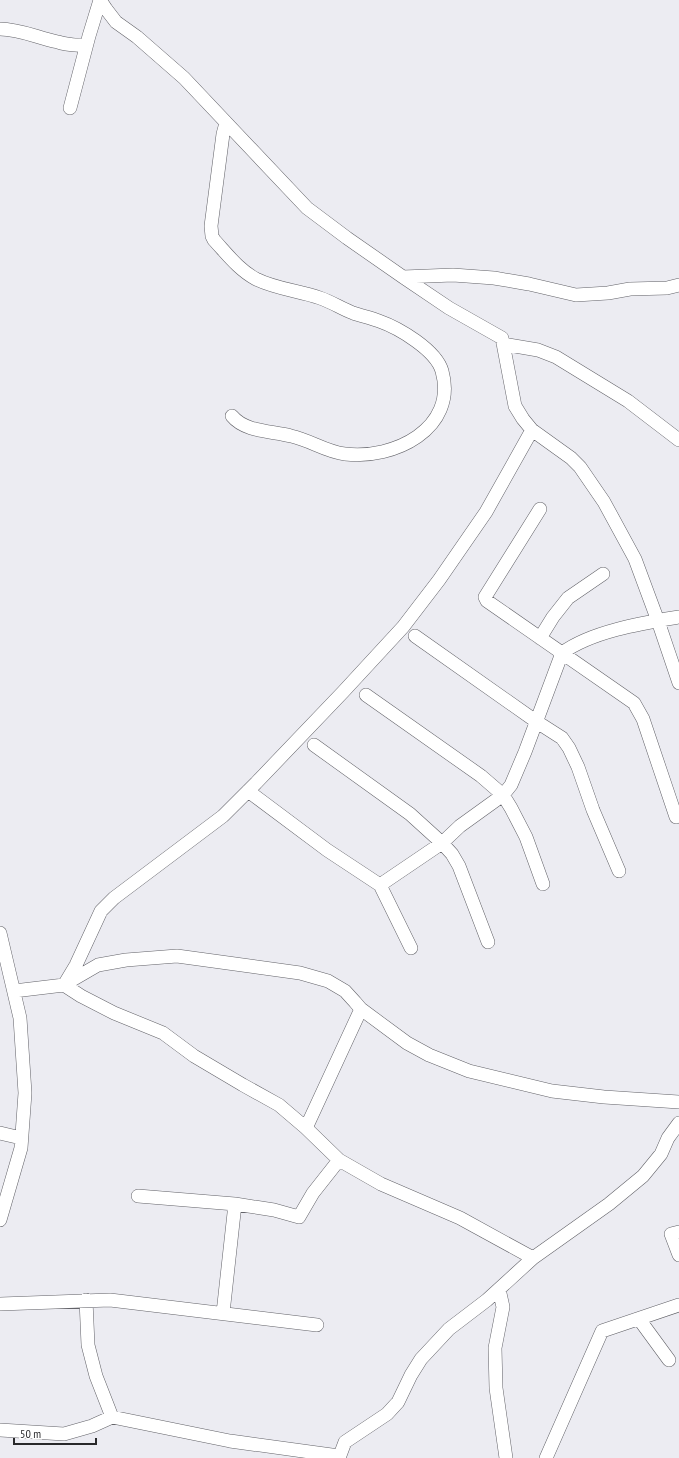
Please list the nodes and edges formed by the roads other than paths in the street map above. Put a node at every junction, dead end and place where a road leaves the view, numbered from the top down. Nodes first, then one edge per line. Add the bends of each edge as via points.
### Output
1 (100, 0) edge
2 (0, 29) edge
3 (86, 46) junction
4 (70, 108) dead end
5 (226, 123) junction
6 (403, 277) junction
7 (679, 285) edge
8 (503, 344) junction
9 (232, 416) dead end
10 (532, 430) junction
11 (679, 440) edge
12 (540, 509) dead end
13 (603, 574) dead end
14 (679, 617) edge
15 (658, 621) junction
16 (415, 636) dead end
17 (540, 638) junction
18 (562, 653) junction
19 (679, 683) edge
20 (366, 695) dead end
21 (537, 722) junction
22 (314, 745) dead end
23 (248, 791) junction
24 (503, 795) junction
25 (676, 817) dead end
26 (442, 843) junction
27 (619, 871) dead end
28 (380, 884) junction
29 (543, 884) dead end
30 (0, 933) edge
31 (488, 942) dead end
32 (411, 948) dead end
33 (64, 985) junction
34 (14, 991) junction
35 (361, 1009) junction
36 (679, 1102) edge
37 (678, 1122) edge
38 (306, 1128) junction
39 (0, 1133) edge
40 (21, 1138) junction
41 (339, 1160) junction
42 (138, 1196) dead end
43 (235, 1204) junction
44 (0, 1220) edge
45 (679, 1232) edge
46 (679, 1255) edge
47 (533, 1258) junction
48 (499, 1289) junction
49 (86, 1300) junction
50 (0, 1304) edge
51 (679, 1305) edge
52 (223, 1314) junction
53 (639, 1320) junction
54 (317, 1325) dead end
55 (669, 1360) dead end
56 (112, 1417) junction
57 (0, 1430) edge
58 (339, 1457) edge
59 (506, 1458) edge
60 (546, 1458) edge

1 - 3 street
1 - 5 street via 116,22 184,78
2 - 3 street via 26,32 59,43
3 - 4 street
5 - 6 street via 307,208
5 - 9 street via 211,231 214,240 241,269 257,279 321,298 354,314 380,322 408,337 437,360 442,371 444,388 440,409 426,430 402,446 367,455 328,451 292,436 246,426
6 - 7 street via 452,275 494,278 576,294
6 - 8 street via 502,338
8 - 10 street via 515,406
8 - 11 street via 556,356 628,401
10 - 15 street via 572,458 604,502 635,559
10 - 23 street via 486,512 403,627
12 - 17 street via 485,597 487,601
13 - 17 street via 568,598
14 - 15 street
15 - 18 street via 593,638
15 - 19 street
16 - 21 street
17 - 18 street
18 - 21 street
18 - 25 street via 634,703 643,719
20 - 24 street via 481,776
21 - 24 street via 511,785
21 - 27 street via 562,738 569,748
22 - 26 street via 410,814
23 - 28 street via 327,850
23 - 33 street via 223,816 114,898 101,911 83,953
24 - 26 street via 460,826
24 - 29 street via 526,837
26 - 28 street
26 - 31 street via 459,866
28 - 32 street
30 - 34 street
33 - 34 street
33 - 35 street via 98,965 177,956 292,971 328,980 345,991
33 - 38 street via 114,1013 163,1033 194,1056 279,1105
34 - 40 street via 20,1018 25,1093
35 - 36 street via 407,1043 469,1071 552,1091
35 - 38 street
37 - 47 street via 661,1154 643,1176 610,1204
38 - 41 street
39 - 40 street
40 - 44 street
41 - 43 street via 299,1216
41 - 47 street via 380,1184 460,1218
42 - 43 street
43 - 52 street
45 - 46 street via 671,1234
47 - 48 street
48 - 58 street via 448,1329 421,1359 398,1402 386,1414 345,1442
48 - 59 street via 503,1306 495,1348 496,1388
49 - 50 street
49 - 52 street via 110,1300
49 - 56 street via 88,1345 96,1376
51 - 53 street
52 - 54 street
53 - 55 street
53 - 60 street via 602,1331
56 - 57 street via 64,1434
56 - 58 street via 230,1441

